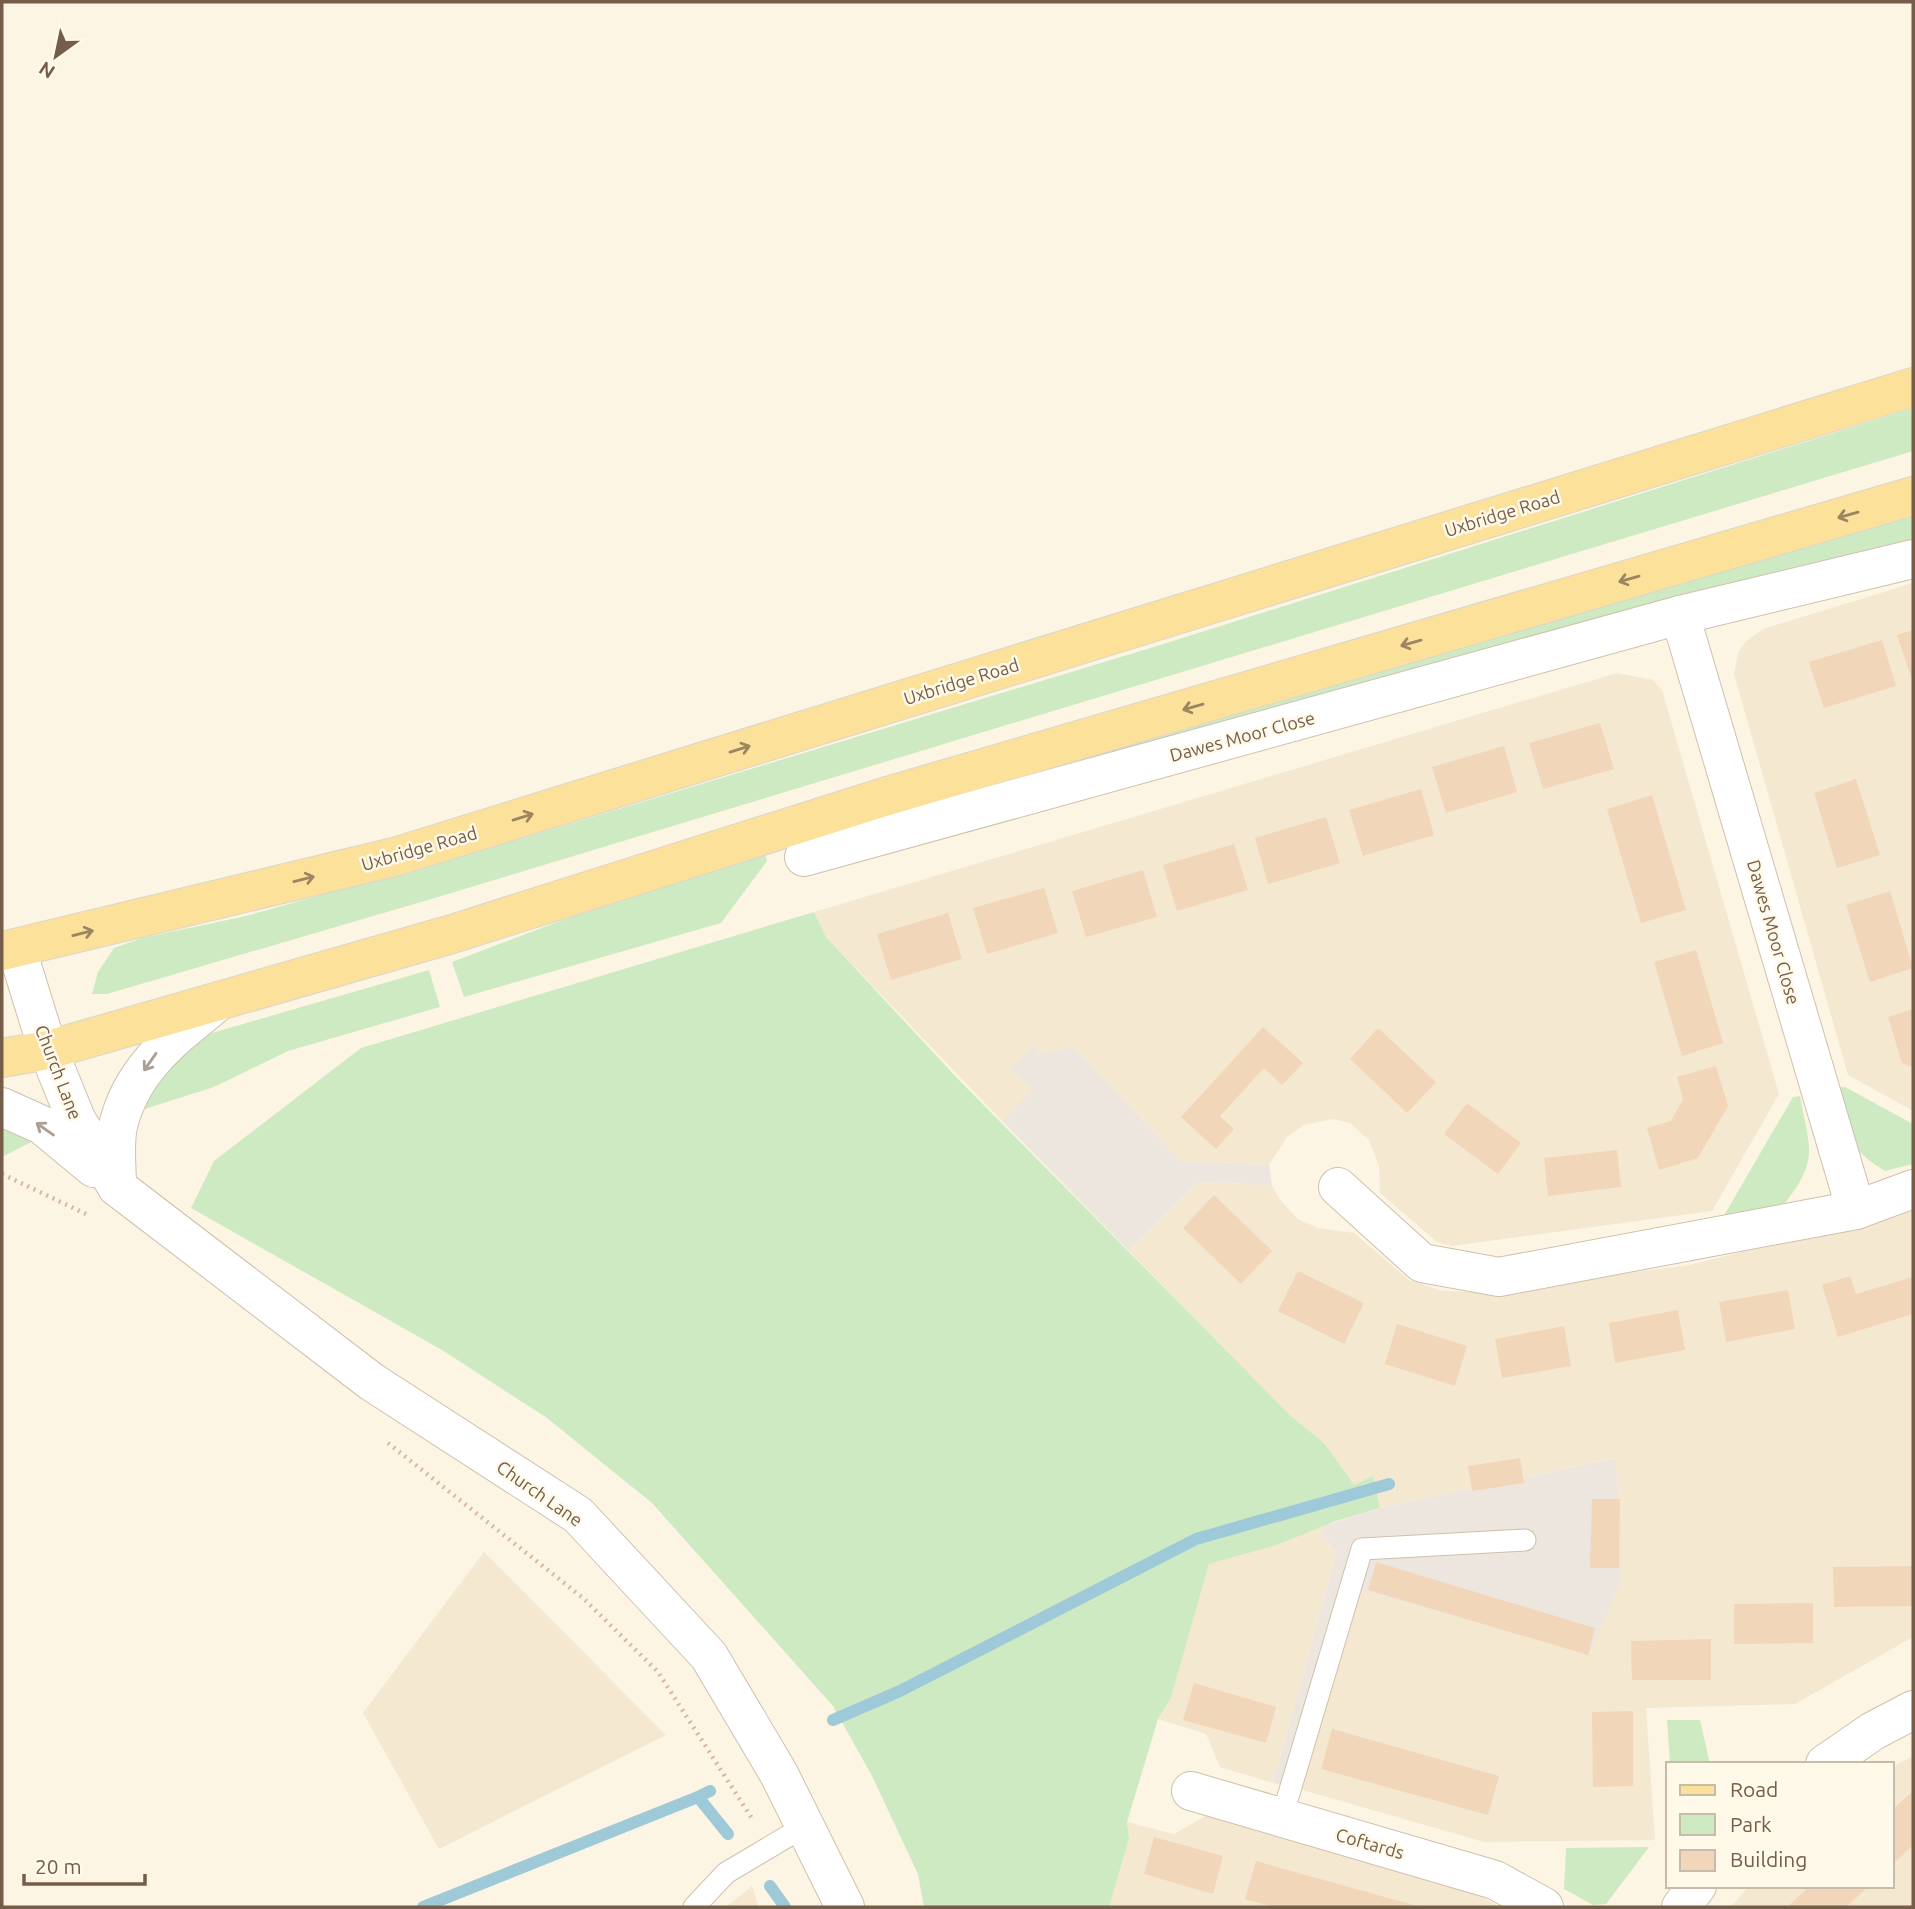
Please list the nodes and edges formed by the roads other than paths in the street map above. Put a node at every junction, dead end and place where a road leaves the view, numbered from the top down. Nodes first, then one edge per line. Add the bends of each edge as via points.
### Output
1 (1913, 387) edge
2 (1913, 496) edge
3 (1913, 559) edge
4 (1680, 615) junction
5 (804, 857) dead end
6 (9, 951) edge
7 (219, 1001) junction
8 (48, 1050) junction
9 (2, 1058) edge
10 (2, 1107) edge
11 (117, 1187) junction
12 (1338, 1187) dead end
13 (1913, 1189) edge
14 (1856, 1210) junction
15 (1525, 1540) dead end
16 (1913, 1710) edge
17 (1828, 1762) edge
18 (1191, 1791) dead end
19 (1282, 1817) junction
20 (802, 1820) junction
21 (1695, 1888) edge
22 (694, 1907) edge
23 (845, 1907) edge
24 (1544, 1907) edge
25 (1681, 1907) edge

6 -> 1 main road, Uxbridge Road via 394,857
2 -> 7 main road via 884,797 453,934
3 - 4 street, Dawes Moor Close
4 - 5 street, Dawes Moor Close
4 - 14 street, Dawes Moor Close
6 - 8 street, Church Lane
7 - 8 main road
7 -> 11 street via 159,1049 134,1086 118,1128
8 - 9 main road
8 - 11 street, Church Lane via 76,1119
11 -> 10 street, Church Lane via 42,1125
11 - 20 street, Church Lane via 372,1382 578,1515 709,1656
12 - 14 street via 1422,1263 1499,1277
13 - 14 street
15 - 19 lane via 1362,1549
16 - 17 street
18 - 19 street, Coftards
19 - 24 street, Coftards via 1495,1880
20 - 22 lane via 726,1874
20 - 23 street, Church Lane
21 - 25 street

